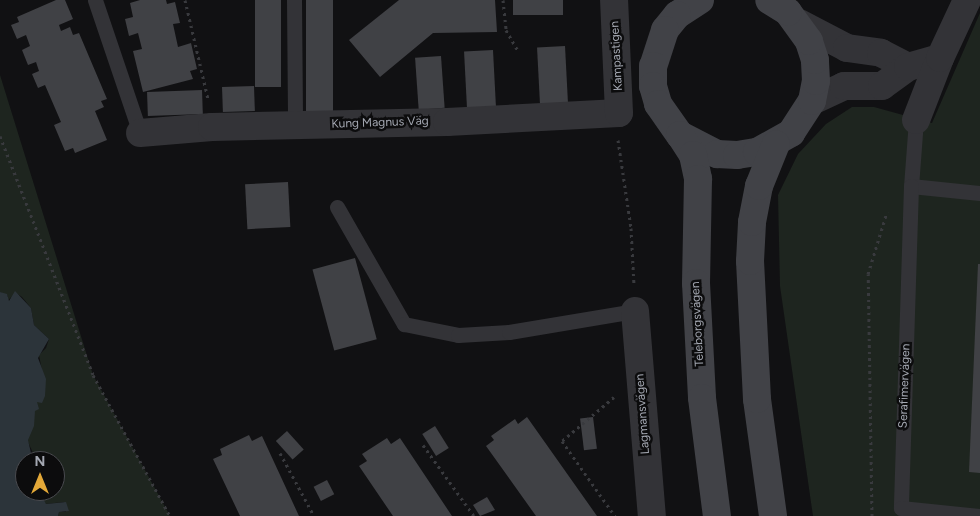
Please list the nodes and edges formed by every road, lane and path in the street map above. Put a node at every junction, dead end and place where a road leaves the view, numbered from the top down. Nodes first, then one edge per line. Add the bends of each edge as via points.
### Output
1 (95, 0) edge
2 (185, 0) edge
3 (294, 0) edge
4 (503, 0) edge
5 (614, 0) edge
6 (700, 0) edge
7 (769, 0) edge
8 (967, 0) edge
9 (678, 8) edge
10 (799, 23) junction
11 (518, 51) dead end
12 (940, 58) junction
13 (908, 67) junction
14 (812, 101) junction
15 (612, 113) junction
16 (916, 120) joint
17 (295, 126) junction
18 (212, 127) junction
19 (140, 133) joint
20 (680, 135) junction
21 (0, 136) edge
22 (776, 144) junction
23 (911, 186) junction
24 (980, 193) edge
25 (337, 207) dead end
26 (888, 210) dead end
27 (636, 311) junction
28 (640, 375) junction
29 (423, 445) dead end
30 (280, 454) dead end
31 (902, 512) edge
32 (170, 516) edge
33 (314, 516) edge
34 (474, 516) edge
35 (614, 516) edge
36 (652, 516) edge
37 (717, 516) edge
38 (773, 516) edge
39 (872, 516) edge
40 (980, 516) edge

1 - 19 lane
2 - 18 path
3 - 17 lane
4 - 11 path via 506,30
5 - 15 street, Kampastigen
6 - 9 main road
7 - 10 main road
8 - 12 street
9 - 20 main road, Teleborgsvägen via 657,48 654,86 658,104
10 - 13 street via 847,48 881,53
10 - 14 main road via 815,60 816,81
12 - 13 street
12 - 16 street
13 - 14 street via 882,86 844,86
14 - 22 main road via 791,133
15 - 17 street, Kung Magnus Väg
15 - 27 path via 631,228
16 - 23 lane, Serafimervägen
17 - 18 street, Kung Magnus Väg
18 - 19 street, Kung Magnus Väg
20 - 22 main road via 717,154 757,152
20 - 37 main road, Teleborgsvägen via 693,155 698,179 696,283 702,398
21 - 32 path via 93,375
22 - 38 main road via 759,186 752,222 750,261 757,399
23 - 24 lane
23 - 31 lane, Serafimervägen
25 - 27 lane via 404,324 458,335 500,332
26 - 39 path via 868,274
27 - 28 street, Lagmansvägen
28 - 35 path via 562,441
28 - 36 street, Lagmansvägen
29 - 34 path
30 - 33 path
31 - 40 lane, Serafimervägen

